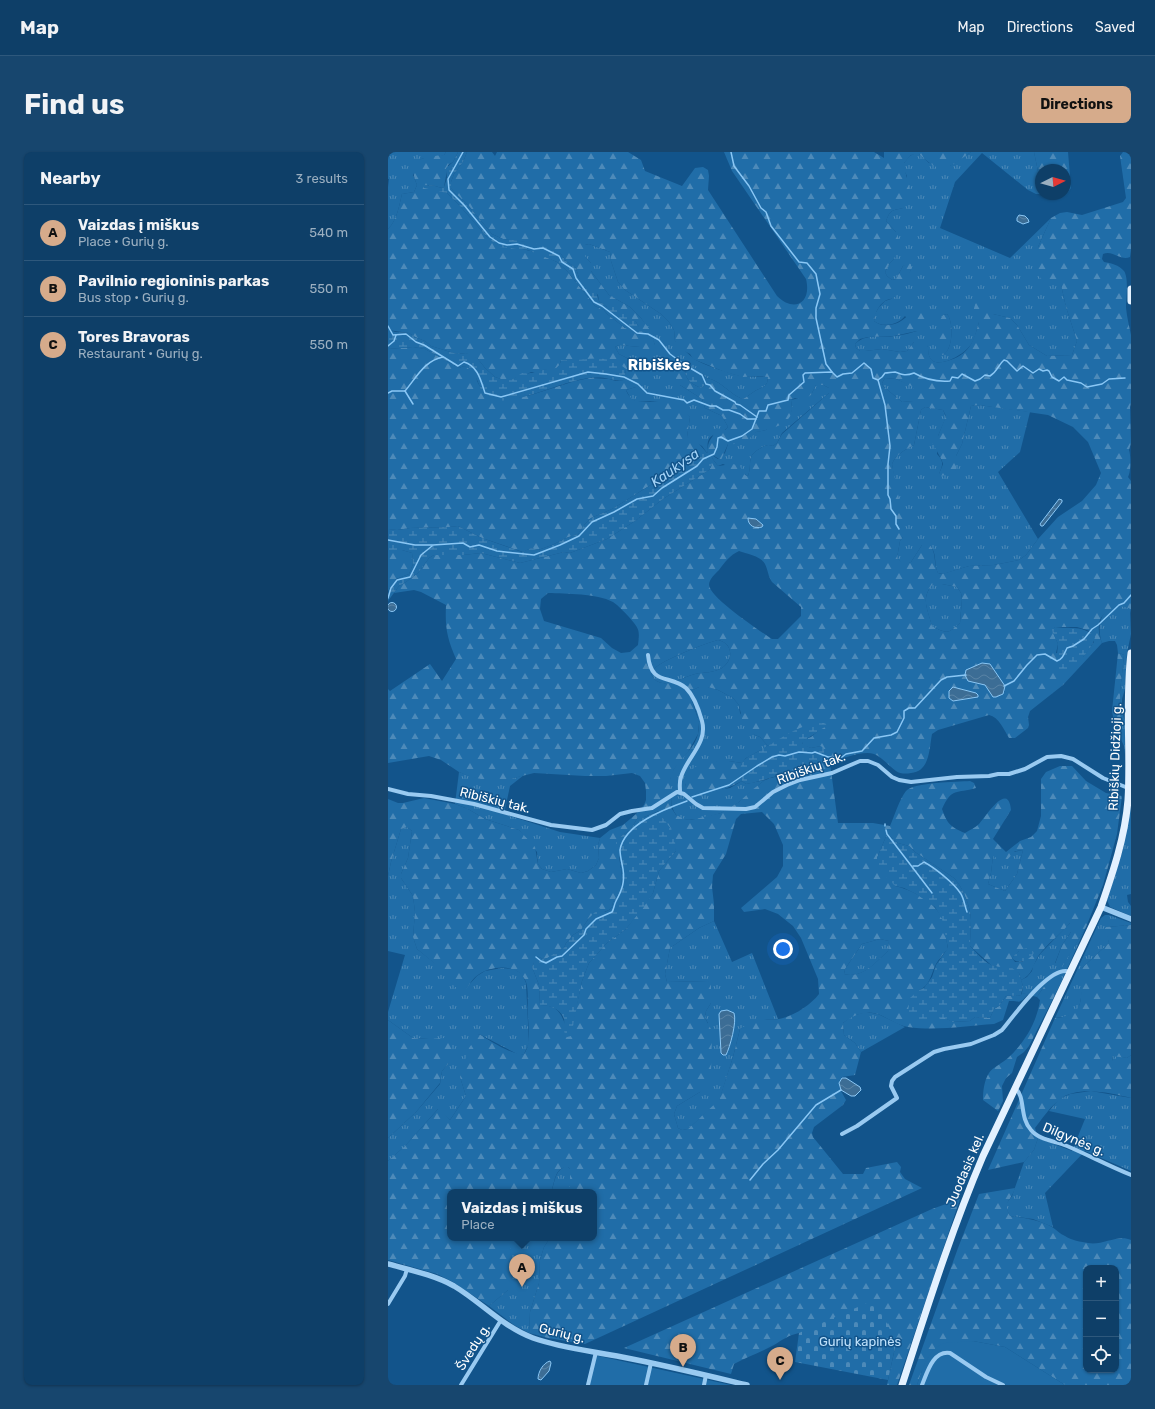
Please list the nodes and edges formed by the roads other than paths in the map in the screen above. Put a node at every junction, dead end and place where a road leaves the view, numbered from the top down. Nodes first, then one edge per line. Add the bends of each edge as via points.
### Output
1 (1131, 289) edge
2 (1131, 301) edge
3 (1131, 653) edge
4 (648, 655) dead end
5 (1128, 788) junction
6 (388, 789) edge
7 (680, 792) junction
8 (1101, 907) junction
9 (1131, 918) edge
10 (1070, 972) junction
11 (1015, 1088) junction
12 (842, 1134) dead end
13 (1131, 1174) edge
14 (388, 1264) edge
15 (407, 1269) junction
16 (388, 1304) edge
17 (501, 1320) junction
18 (596, 1352) junction
19 (651, 1363) junction
20 (706, 1375) junction
21 (461, 1385) edge
22 (588, 1385) edge
23 (646, 1385) edge
24 (704, 1385) edge
25 (747, 1385) edge
26 (902, 1385) edge
27 (922, 1385) edge
28 (1003, 1385) edge

1 - 2 main road
3 - 5 main road, Ribiškių Didžioji g.
4 - 7 street via 650,668 658,676 690,692 702,722 701,740 681,776
5 - 7 street, Ribiškių tak. via 1103,778 1073,759 1061,756 1047,757 1009,774 911,782 892,777 874,763 860,761 787,785 773,792 755,807 746,809 703,808
5 - 8 main road, Ribiškių Didžioji g. via 1118,856
6 - 7 street, Ribiškių tak. via 474,804 551,825 592,830 606,825 620,814 652,808
8 - 9 street
8 - 10 main road, Ribiškių Didžioji g.
10 - 11 main road, Juodasis kel.
10 - 12 street via 1061,972 1042,984 998,1033 971,1044 934,1052 896,1078 891,1086 897,1098
11 - 13 street, Dilgynės g. via 1021,1095 1026,1123 1035,1134
11 - 26 main road, Juodasis kel. via 966,1197
14 - 15 street, Gurių g.
15 - 16 street
15 - 17 street, Gurių g. via 454,1286
17 - 18 street, Gurių g. via 533,1338
17 - 21 street, Švedų g.
18 - 19 street, Gurių g.
18 - 22 street
19 - 20 street, Gurių g.
19 - 23 street
20 - 24 street
20 - 25 street, Gurių g.
27 - 28 street via 938,1354 946,1352

